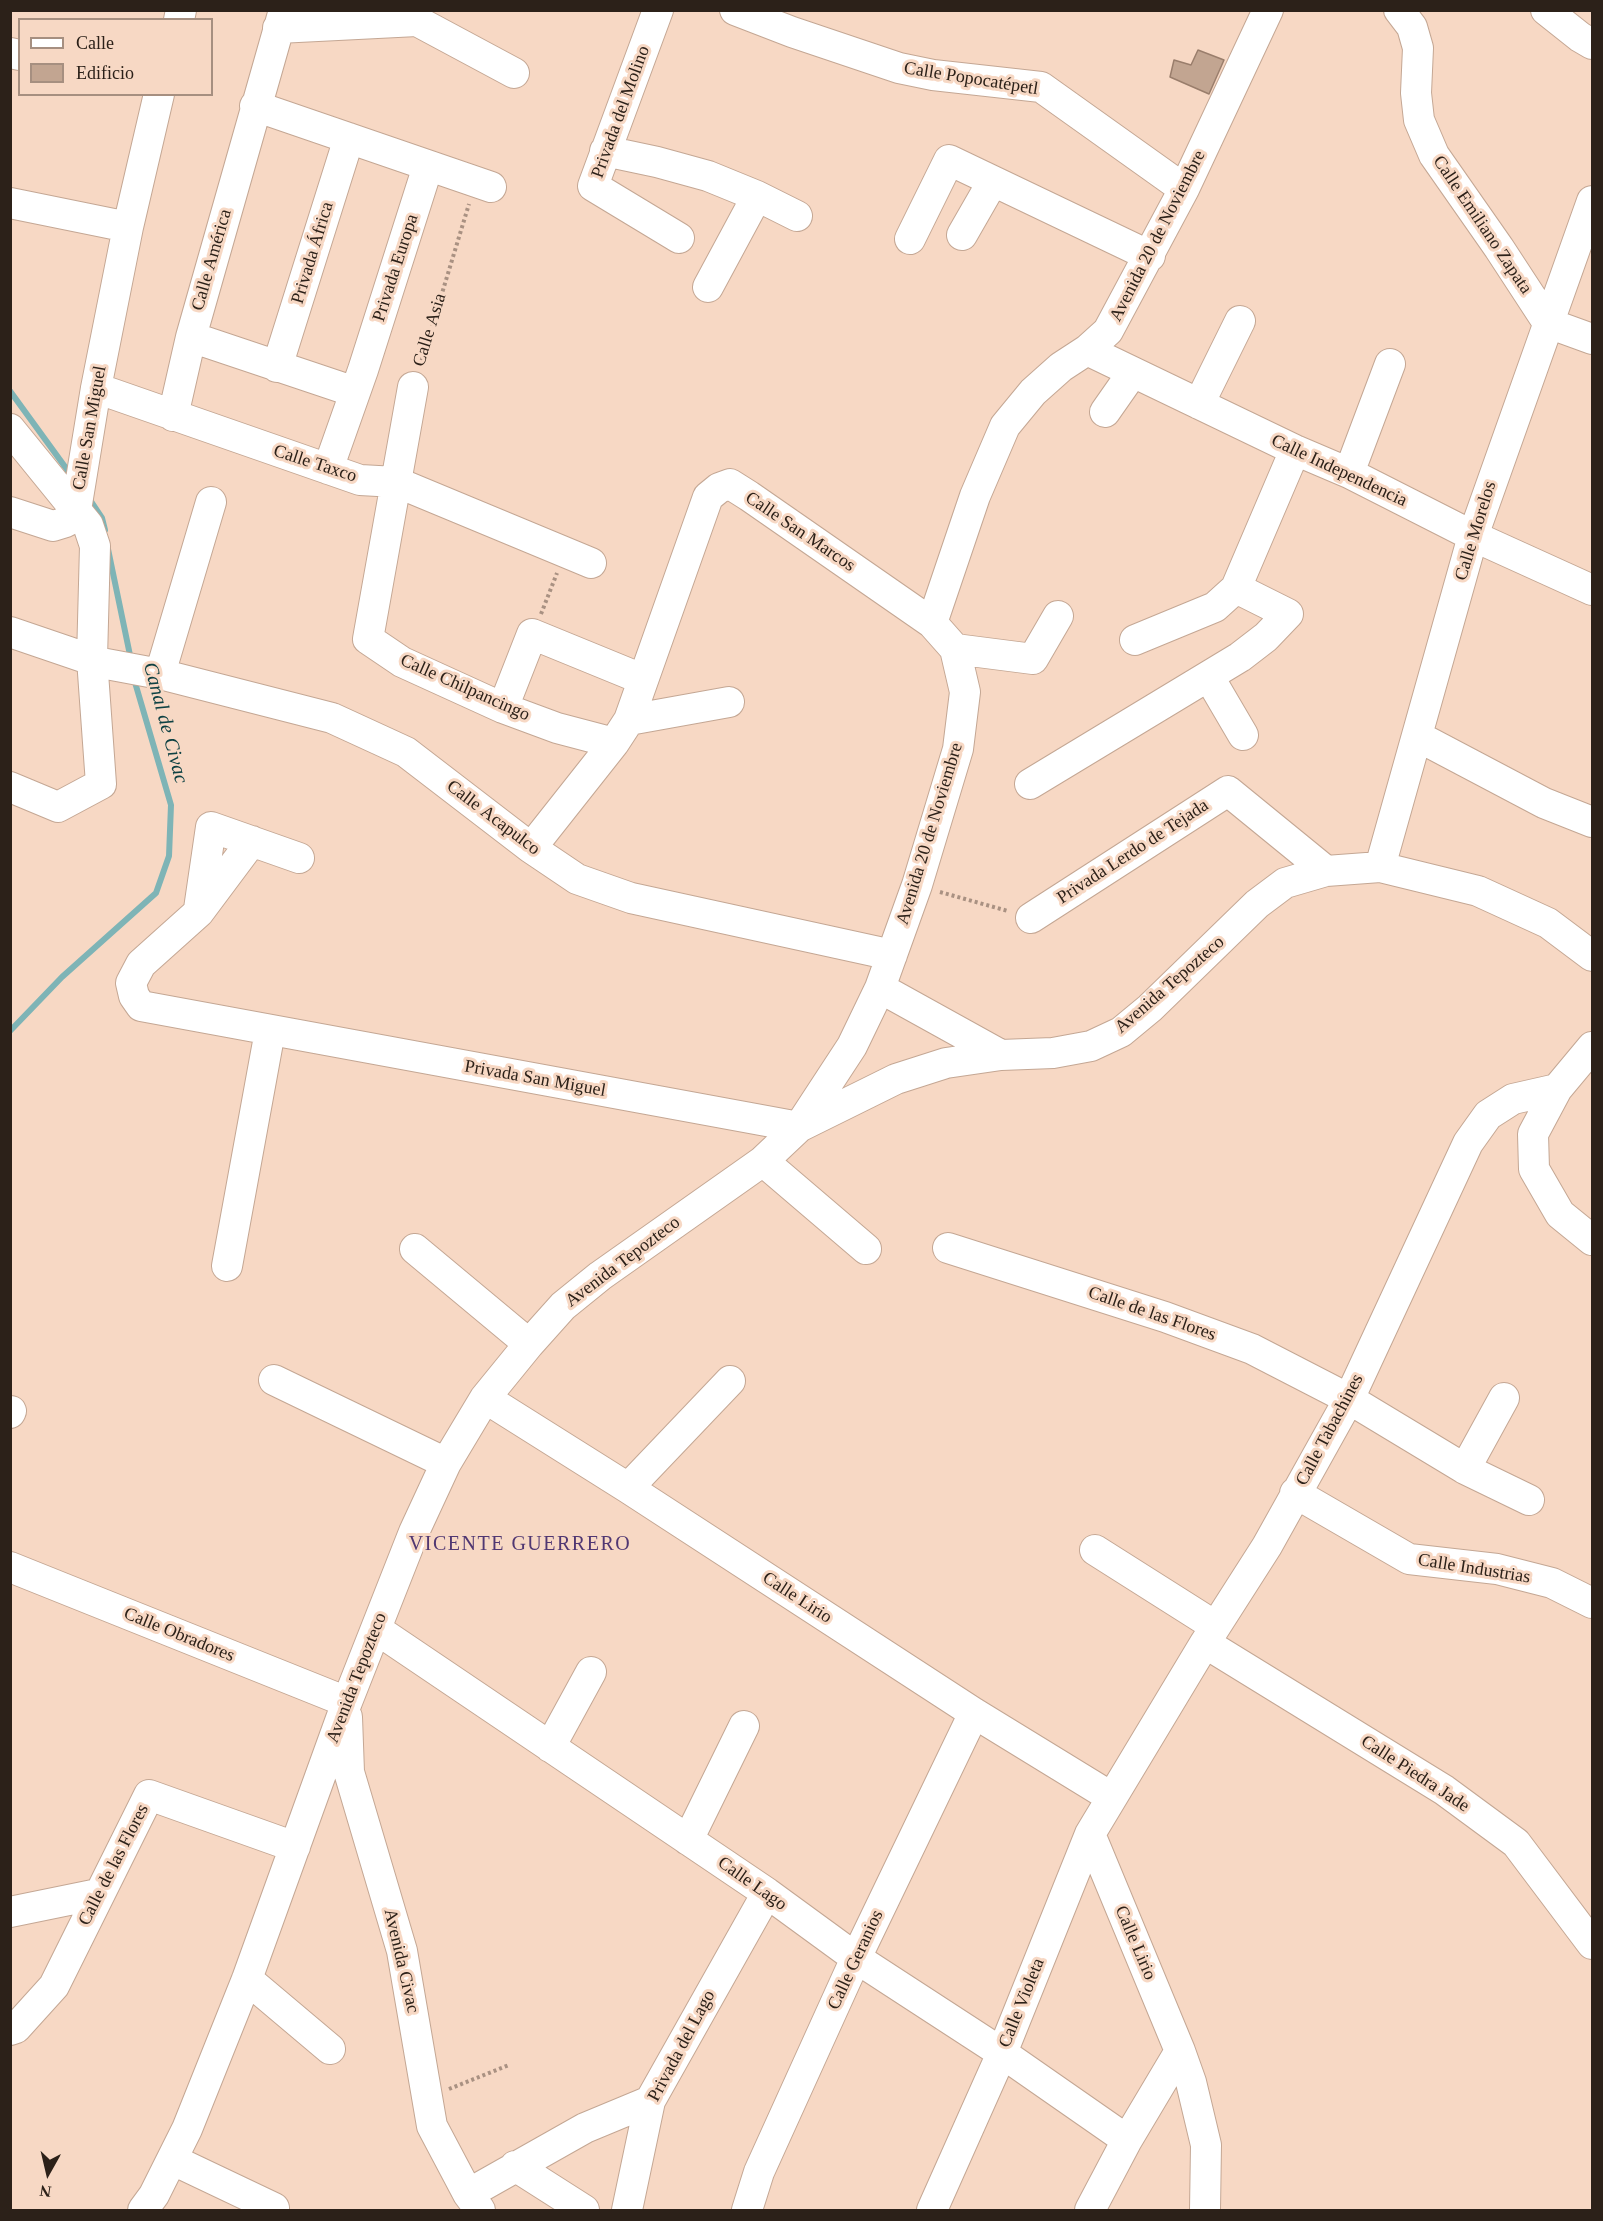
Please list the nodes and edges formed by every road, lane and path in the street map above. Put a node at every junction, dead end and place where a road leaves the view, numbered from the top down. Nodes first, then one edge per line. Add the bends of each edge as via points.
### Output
1 (658, 10) edge
2 (735, 10) edge
3 (1268, 10) edge
4 (1400, 10) edge
5 (1546, 10) edge
6 (417, 16) edge
7 (281, 19) edge
8 (1593, 44) edge
9 (514, 73) dead end
10 (159, 96) edge
11 (255, 106) junction
12 (349, 138) junction
13 (605, 151) junction
14 (428, 166) junction
15 (993, 182) junction
16 (483, 184) joint
17 (1184, 189) junction
18 (757, 196) junction
19 (1593, 201) edge
20 (10, 203) edge
21 (797, 216) dead end
22 (128, 227) junction
23 (962, 235) dead end
24 (680, 238) dead end
25 (910, 239) dead end
26 (1150, 256) junction
27 (708, 287) dead end
28 (1240, 321) dead end
29 (1548, 323) junction
30 (191, 337) junction
31 (1593, 339) edge
32 (1087, 350) junction
33 (1390, 364) dead end
34 (277, 367) junction
35 (1133, 372) junction
36 (359, 381) junction
37 (413, 387) joint
38 (96, 388) junction
39 (1199, 404) junction
40 (1105, 412) dead end
41 (173, 416) junction
42 (10, 429) edge
43 (1295, 450) junction
44 (328, 469) junction
45 (1349, 473) junction
46 (396, 482) junction
47 (77, 502) junction
48 (211, 502) dead end
49 (10, 512) edge
50 (1473, 536) junction
51 (578, 558) joint
52 (1236, 588) junction
53 (1593, 590) edge
54 (1058, 616) dead end
55 (932, 622) junction
56 (10, 632) edge
57 (532, 634) junction
58 (1135, 640) dead end
59 (955, 649) junction
60 (96, 661) junction
61 (151, 672) junction
62 (1209, 677) junction
63 (642, 679) junction
64 (729, 702) dead end
65 (503, 708) junction
66 (622, 732) junction
67 (1243, 735) dead end
68 (1417, 736) junction
69 (1030, 784) dead end
70 (10, 787) edge
71 (1593, 822) edge
72 (252, 841) junction
73 (531, 848) junction
74 (299, 858) dead end
75 (1380, 867) junction
76 (1326, 871) junction
77 (917, 885) junction
78 (199, 912) junction
79 (1031, 918) joint
80 (891, 955) junction
81 (1593, 956) edge
82 (880, 988) junction
83 (270, 1031) junction
84 (1593, 1047) edge
85 (1001, 1055) junction
86 (1557, 1089) junction
87 (799, 1127) junction
88 (763, 1161) junction
89 (1593, 1240) edge
90 (948, 1248) dead end
91 (415, 1249) dead end
92 (866, 1249) dead end
93 (227, 1266) dead end
94 (529, 1344) junction
95 (274, 1380) dead end
96 (730, 1381) dead end
97 (485, 1398) junction
98 (1504, 1398) dead end
99 (1349, 1399) junction
100 (446, 1462) junction
101 (1465, 1469) junction
102 (628, 1488) junction
103 (1296, 1493) junction
104 (1529, 1500) dead end
105 (1095, 1550) dead end
106 (10, 1567) edge
107 (1593, 1603) edge
108 (376, 1629) junction
109 (1210, 1634) junction
110 (591, 1672) dead end
111 (347, 1702) junction
112 (974, 1713) junction
113 (744, 1726) dead end
114 (550, 1747) junction
115 (1111, 1797) junction
116 (1090, 1834) junction
117 (688, 1840) junction
118 (295, 1847) junction
119 (767, 1893) junction
120 (99, 1894) junction
121 (10, 1912) edge
122 (1593, 1944) edge
123 (856, 1958) junction
124 (247, 1979) junction
125 (10, 2030) edge
126 (330, 2049) dead end
127 (1180, 2051) junction
128 (1002, 2053) junction
129 (509, 2065) dead end
130 (428, 2098) junction
131 (650, 2101) junction
132 (1127, 2140) junction
133 (173, 2160) junction
134 (515, 2166) junction
135 (476, 2206) edge
136 (274, 2208) dead end
137 (143, 2211) edge
138 (584, 2211) edge
139 (627, 2211) edge
140 (747, 2211) edge
141 (932, 2211) edge
142 (1090, 2211) edge
143 (1205, 2211) edge

1 - 13 street, Privada del Molino
2 - 17 street, Calle Popocatépetl via 899,68 1041,87
3 - 17 street, Avenida 20 de Noviembre
4 - 29 street, Calle Emiliano Zapata via 1412,27 1418,48 1419,120 1434,155
5 - 8 street
6 - 7 street
6 - 9 street
7 - 11 street, Calle América
10 - 22 street, Calle San Miguel
11 - 12 street
11 - 30 street, Calle América
12 - 14 street
12 - 34 street, Privada África
13 - 18 street via 708,176
13 - 24 street, Privada del Molino via 593,186
14 - 16 street
14 - 36 street, Privada Europa
15 - 23 street
15 - 25 street via 949,160
15 - 26 street
16 - 37 path, Calle Asia
17 - 26 street, Avenida 20 de Noviembre
18 - 21 street
18 - 27 street
19 - 29 street, Calle Morelos
20 - 22 street
22 - 38 street, Calle San Miguel
26 - 32 street, Avenida 20 de Noviembre via 1108,331
28 - 39 street
29 - 31 street
29 - 50 street, Calle Morelos
30 - 34 street
30 - 41 street, Calle América
32 - 35 street, Calle Independencia
32 - 55 street, Avenida 20 de Noviembre via 1061,366 1005,426 975,496
33 - 45 street
34 - 36 street
35 - 39 street, Calle Independencia
35 - 40 street
36 - 44 street, Privada Europa
37 - 46 street, Calle Asia
38 - 41 street, Calle Taxco
38 - 47 street, Calle San Miguel
39 - 43 street, Calle Independencia
41 - 44 street, Calle Taxco
42 - 47 street
43 - 45 street, Calle Independencia
43 - 52 street
44 - 46 street, Calle Taxco via 360,480
45 - 50 street, Calle Independencia
46 - 51 street, Calle Taxco
46 - 65 street, Calle Chilpancingo via 368,639 402,662
47 - 49 street via 66,522 53,526
47 - 60 street, Calle San Miguel via 95,546
48 - 61 street
50 - 53 street, Calle Independencia
50 - 68 street, Calle Morelos
51 - 57 path
52 - 58 street via 1215,607
52 - 62 street via 1288,614 1266,637
54 - 59 street via 1033,659
55 - 59 street, Avenida 20 de Noviembre
55 - 63 street, Calle San Marcos via 730,484 708,497
56 - 60 street, Calle Acapulco
57 - 63 street
57 - 65 street
59 - 77 street, Avenida 20 de Noviembre via 964,692 958,749
60 - 61 street, Calle Acapulco
60 - 70 street, Calle San Miguel via 101,784 58,807
61 - 73 street, Calle Acapulco via 332,718 406,752
62 - 67 street
62 - 69 street
63 - 66 street, Calle San Marcos
64 - 66 street
65 - 66 street, Calle Chilpancingo via 557,728
66 - 73 street, Calle San Marcos
68 - 71 street via 1544,803
68 - 75 street, Calle Morelos
72 - 74 street
72 - 78 street
72 - 78 street via 212,827
73 - 80 street, Calle Acapulco via 577,879 631,898
75 - 76 street, Avenida Tepozteco
75 - 81 street, Avenida Tepozteco via 1478,891 1548,923
76 - 79 street, Privada Lerdo de Tejada via 1228,791
76 - 85 street, Avenida Tepozteco via 1285,883 1257,904 1207,955 1120,1032 1091,1046 1053,1053
77 - 79 path
77 - 80 street, Avenida 20 de Noviembre
78 - 83 street, Privada San Miguel via 141,964 131,983 134,996 141,1006
80 - 82 street, Avenida 20 de Noviembre
82 - 85 street
82 - 87 street, Avenida 20 de Noviembre via 852,1046
83 - 87 street, Privada San Miguel
83 - 93 street
84 - 86 street
85 - 87 street, Avenida Tepozteco via 946,1063 896,1079
86 - 89 street via 1533,1134 1534,1169 1560,1214
86 - 99 street, Calle Tabachines via 1513,1099 1488,1115 1468,1143
87 - 88 street, Avenida Tepozteco
88 - 92 street
88 - 94 street, Avenida Tepozteco via 600,1276 563,1306
90 - 99 street, Calle de las Flores via 1252,1349
91 - 94 street
94 - 97 street, Avenida Tepozteco
95 - 100 street
96 - 102 street
97 - 100 street, Avenida Tepozteco
97 - 102 street, Calle Lirio
98 - 101 street
99 - 101 street, Calle de las Flores
99 - 103 street, Calle Tabachines
100 - 108 street, Avenida Tepozteco
101 - 104 street, Calle de las Flores
102 - 112 street, Calle Lirio
103 - 107 street, Calle Industrias via 1409,1559 1497,1569 1552,1583
103 - 109 street, Calle Tabachines
105 - 109 street, Calle Piedra Jade
106 - 111 street, Calle Obradores
108 - 111 street, Avenida Tepozteco
108 - 114 street, Calle Lago
109 - 115 street, Calle Tabachines
109 - 122 street, Calle Piedra Jade via 1444,1790 1516,1843
110 - 114 street
111 - 118 street, Avenida Tepozteco
111 - 130 street, Avenida Civac via 350,1772 402,1951
112 - 115 street, Calle Lirio
112 - 123 street, Calle Geranios
113 - 117 street
114 - 117 street, Calle Lago
115 - 116 street, Calle Violeta
116 - 127 street, Calle Lirio
116 - 128 street, Calle Violeta
117 - 119 street, Calle Lago
118 - 120 street, Calle de las Flores via 149,1795
118 - 124 street, Avenida Tepozteco
119 - 123 street, Calle Lago
119 - 131 street, Privada del Lago
120 - 121 street
120 - 125 street, Calle de las Flores via 54,1986
123 - 128 street, Calle Lago
123 - 140 street, Calle Geranios via 759,2172
124 - 126 street
124 - 133 street, Avenida Tepozteco
127 - 132 street
127 - 143 street, Calle Lirio via 1206,2145
128 - 132 street, Calle Lago
128 - 141 street, Calle Violeta
129 - 130 path
130 - 135 street, Avenida Civac via 432,2126
131 - 134 street via 585,2128
131 - 139 street, Privada del Lago
132 - 142 street
133 - 136 street
133 - 137 street, Avenida Tepozteco
134 - 135 street
134 - 138 street

